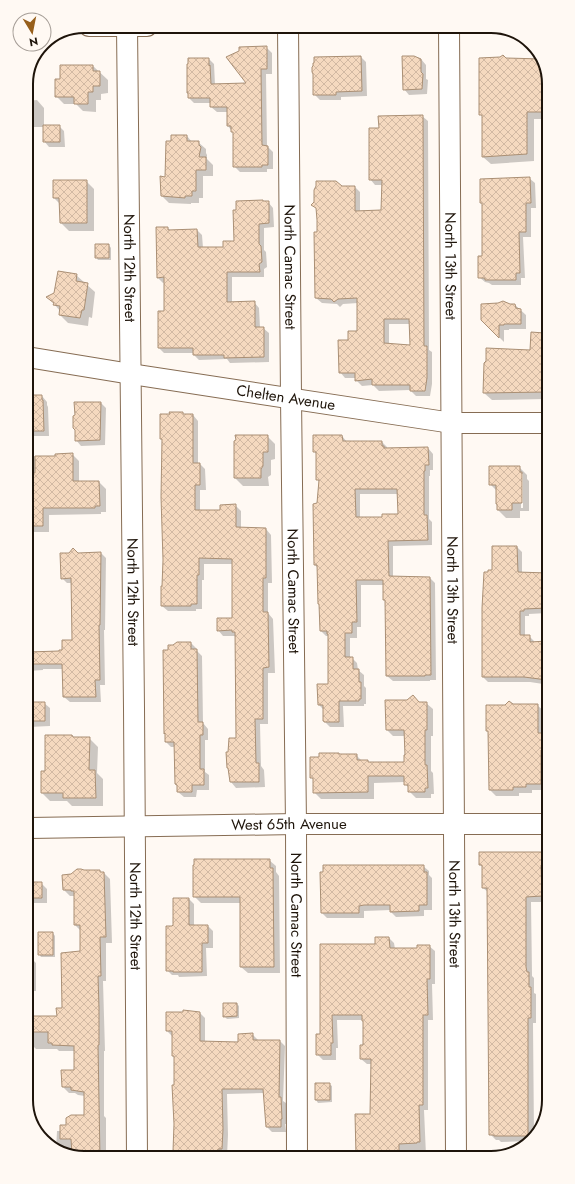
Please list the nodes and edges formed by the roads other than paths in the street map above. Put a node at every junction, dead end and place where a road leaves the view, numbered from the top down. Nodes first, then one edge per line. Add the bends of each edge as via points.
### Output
1 (127, 33) edge
2 (288, 33) edge
3 (449, 33) edge
4 (33, 358) edge
5 (131, 374) junction
6 (291, 398) junction
7 (452, 423) junction
8 (542, 423) edge
9 (454, 823) junction
10 (296, 824) junction
11 (542, 824) edge
12 (134, 826) junction
13 (33, 828) edge
14 (137, 1151) edge
15 (297, 1151) edge
16 (456, 1151) edge

1 - 5 street, North 12th Street
2 - 6 street, North Camac Street
3 - 7 street, North 13th Street
4 - 5 street, Chelten Avenue
5 - 6 street, Chelten Avenue
5 - 12 street, North 12th Street
6 - 7 street, Chelten Avenue
6 - 10 street, North Camac Street
7 - 8 street, Chelten Avenue
7 - 9 street, North 13th Street
9 - 10 street, West 65th Avenue
9 - 11 street, West 65th Avenue
9 - 16 street, North 13th Street
10 - 12 street, West 65th Avenue
10 - 15 street, North Camac Street
12 - 13 street, West 65th Avenue
12 - 14 street, North 12th Street

